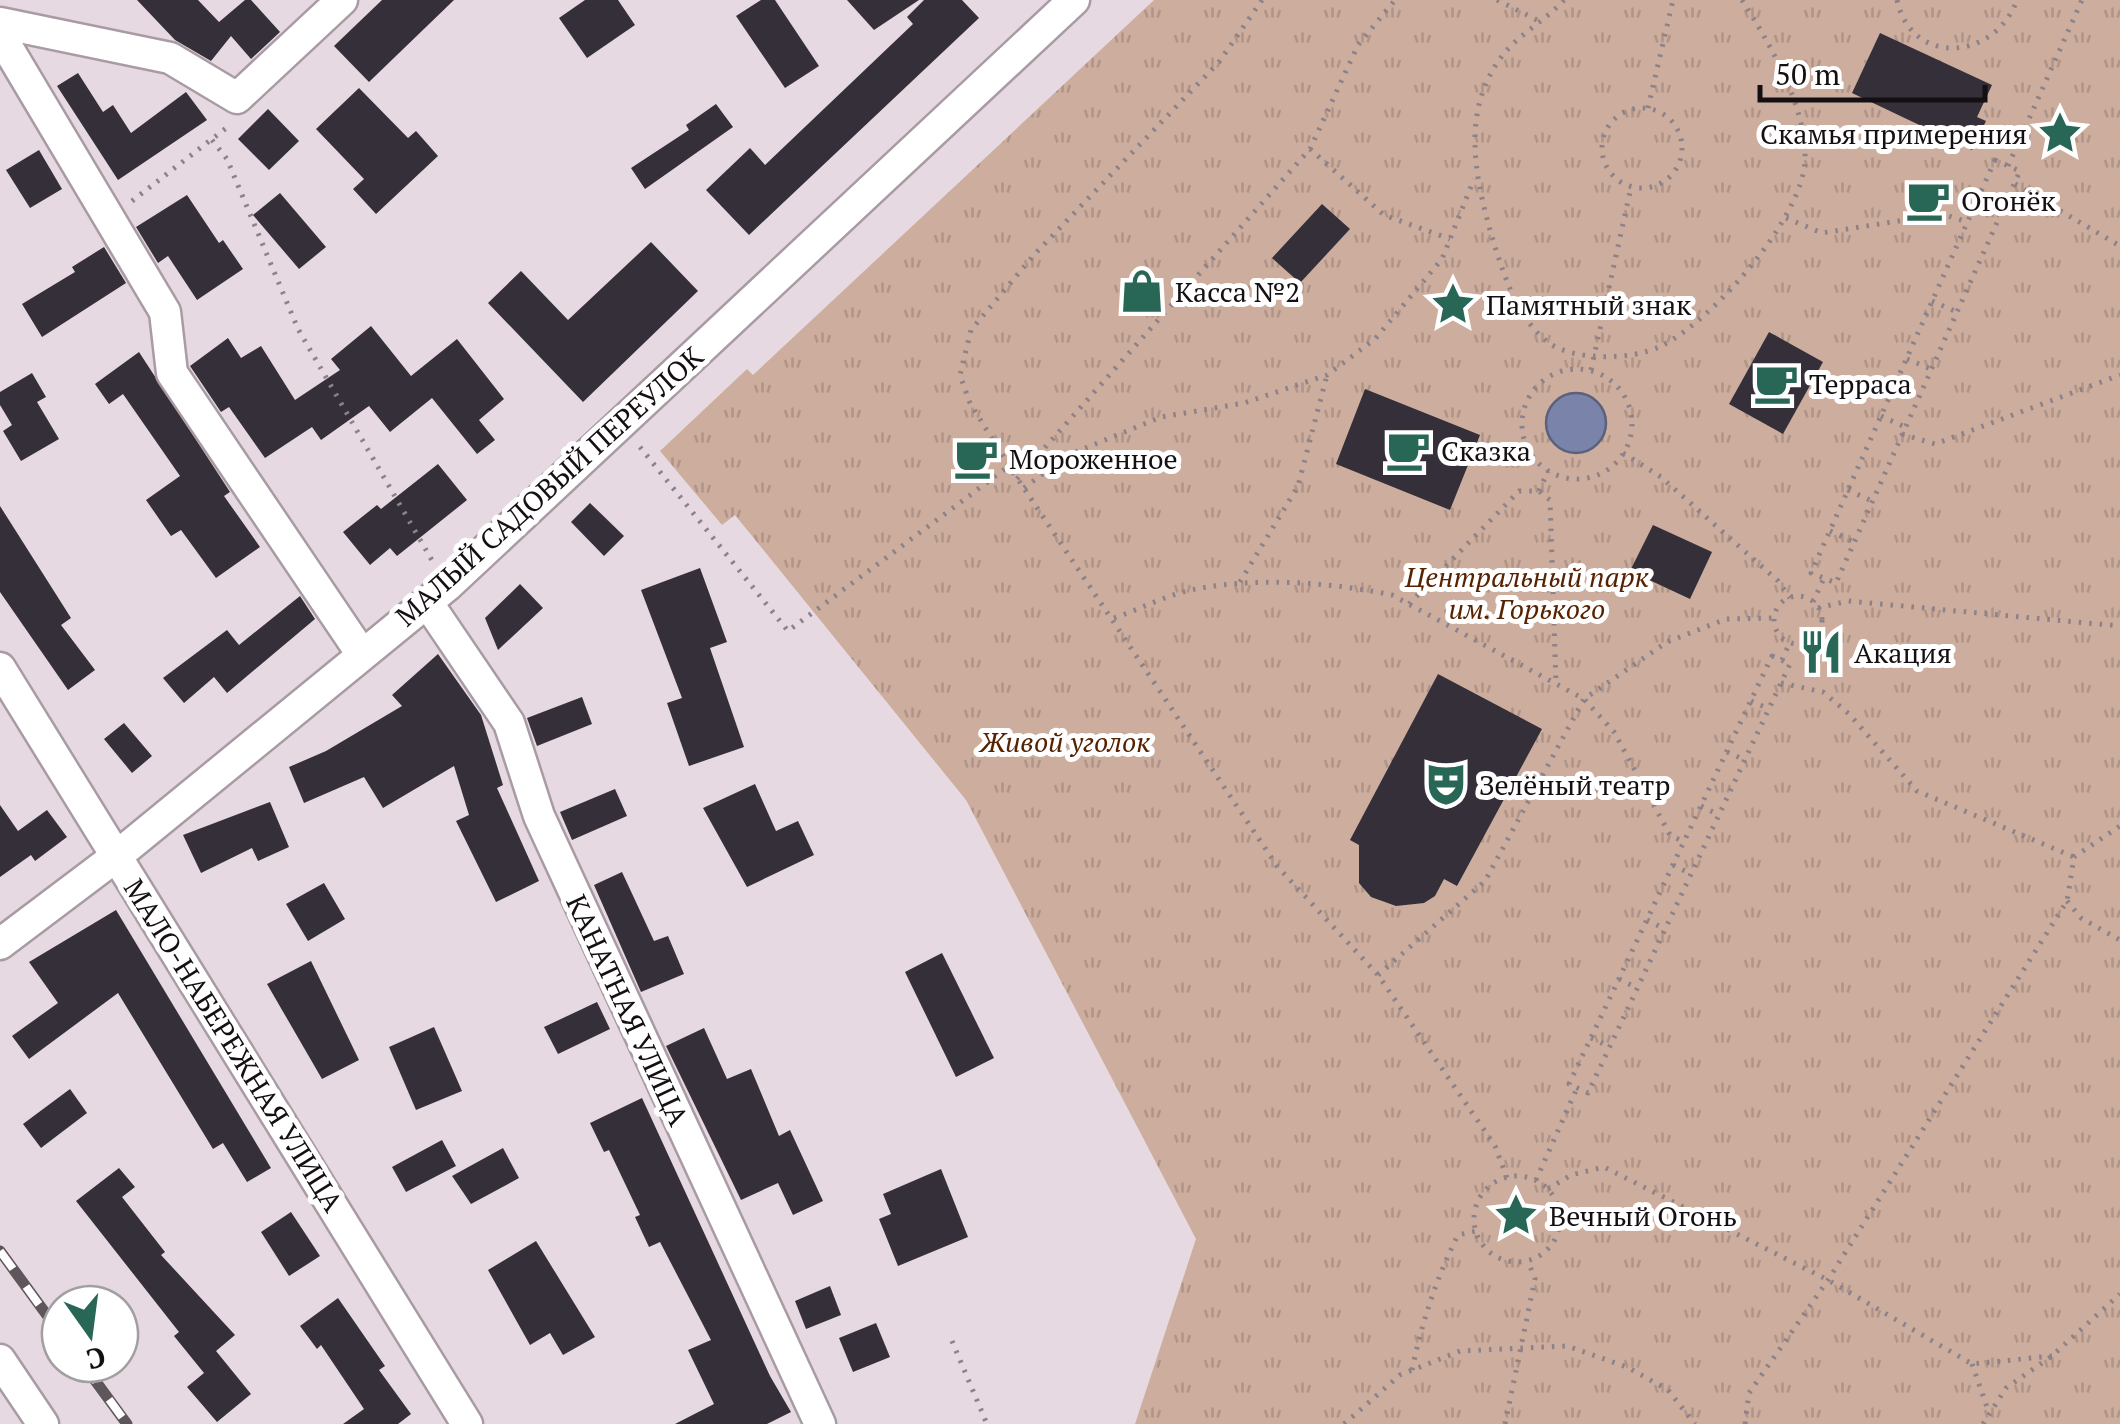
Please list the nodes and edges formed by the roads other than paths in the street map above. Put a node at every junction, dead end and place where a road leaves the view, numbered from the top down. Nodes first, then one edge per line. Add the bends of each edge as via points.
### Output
1 (342, 0) edge
2 (1074, 0) edge
3 (0, 24) edge
4 (0, 35) edge
5 (0, 59) edge
6 (0, 86) edge
7 (437, 594) junction
8 (361, 653) junction
9 (0, 668) edge
10 (118, 855) junction
11 (0, 944) edge
12 (0, 1360) edge
13 (43, 1424) edge
14 (467, 1424) edge
15 (820, 1424) edge

1 - 3 street via 236,98 170,58
2 - 7 street, МАЛЫЙ САДОВЫЙ ПЕРЕУЛОК
4 - 8 street via 165,312 172,373
5 - 6 street
7 - 8 street, МАЛЫЙ САДОВЫЙ ПЕРЕУЛОК
7 - 15 street, КАНАТНАЯ УЛИЦА via 509,724 538,816
8 - 10 street, МАЛЫЙ САДОВЫЙ ПЕРЕУЛОК
9 - 10 street, МАЛО-НАБЕРЕЖНАЯ УЛИЦА
10 - 11 street, МАЛЫЙ САДОВЫЙ ПЕРЕУЛОК
10 - 14 street, МАЛО-НАБЕРЕЖНАЯ УЛИЦА
12 - 13 street

